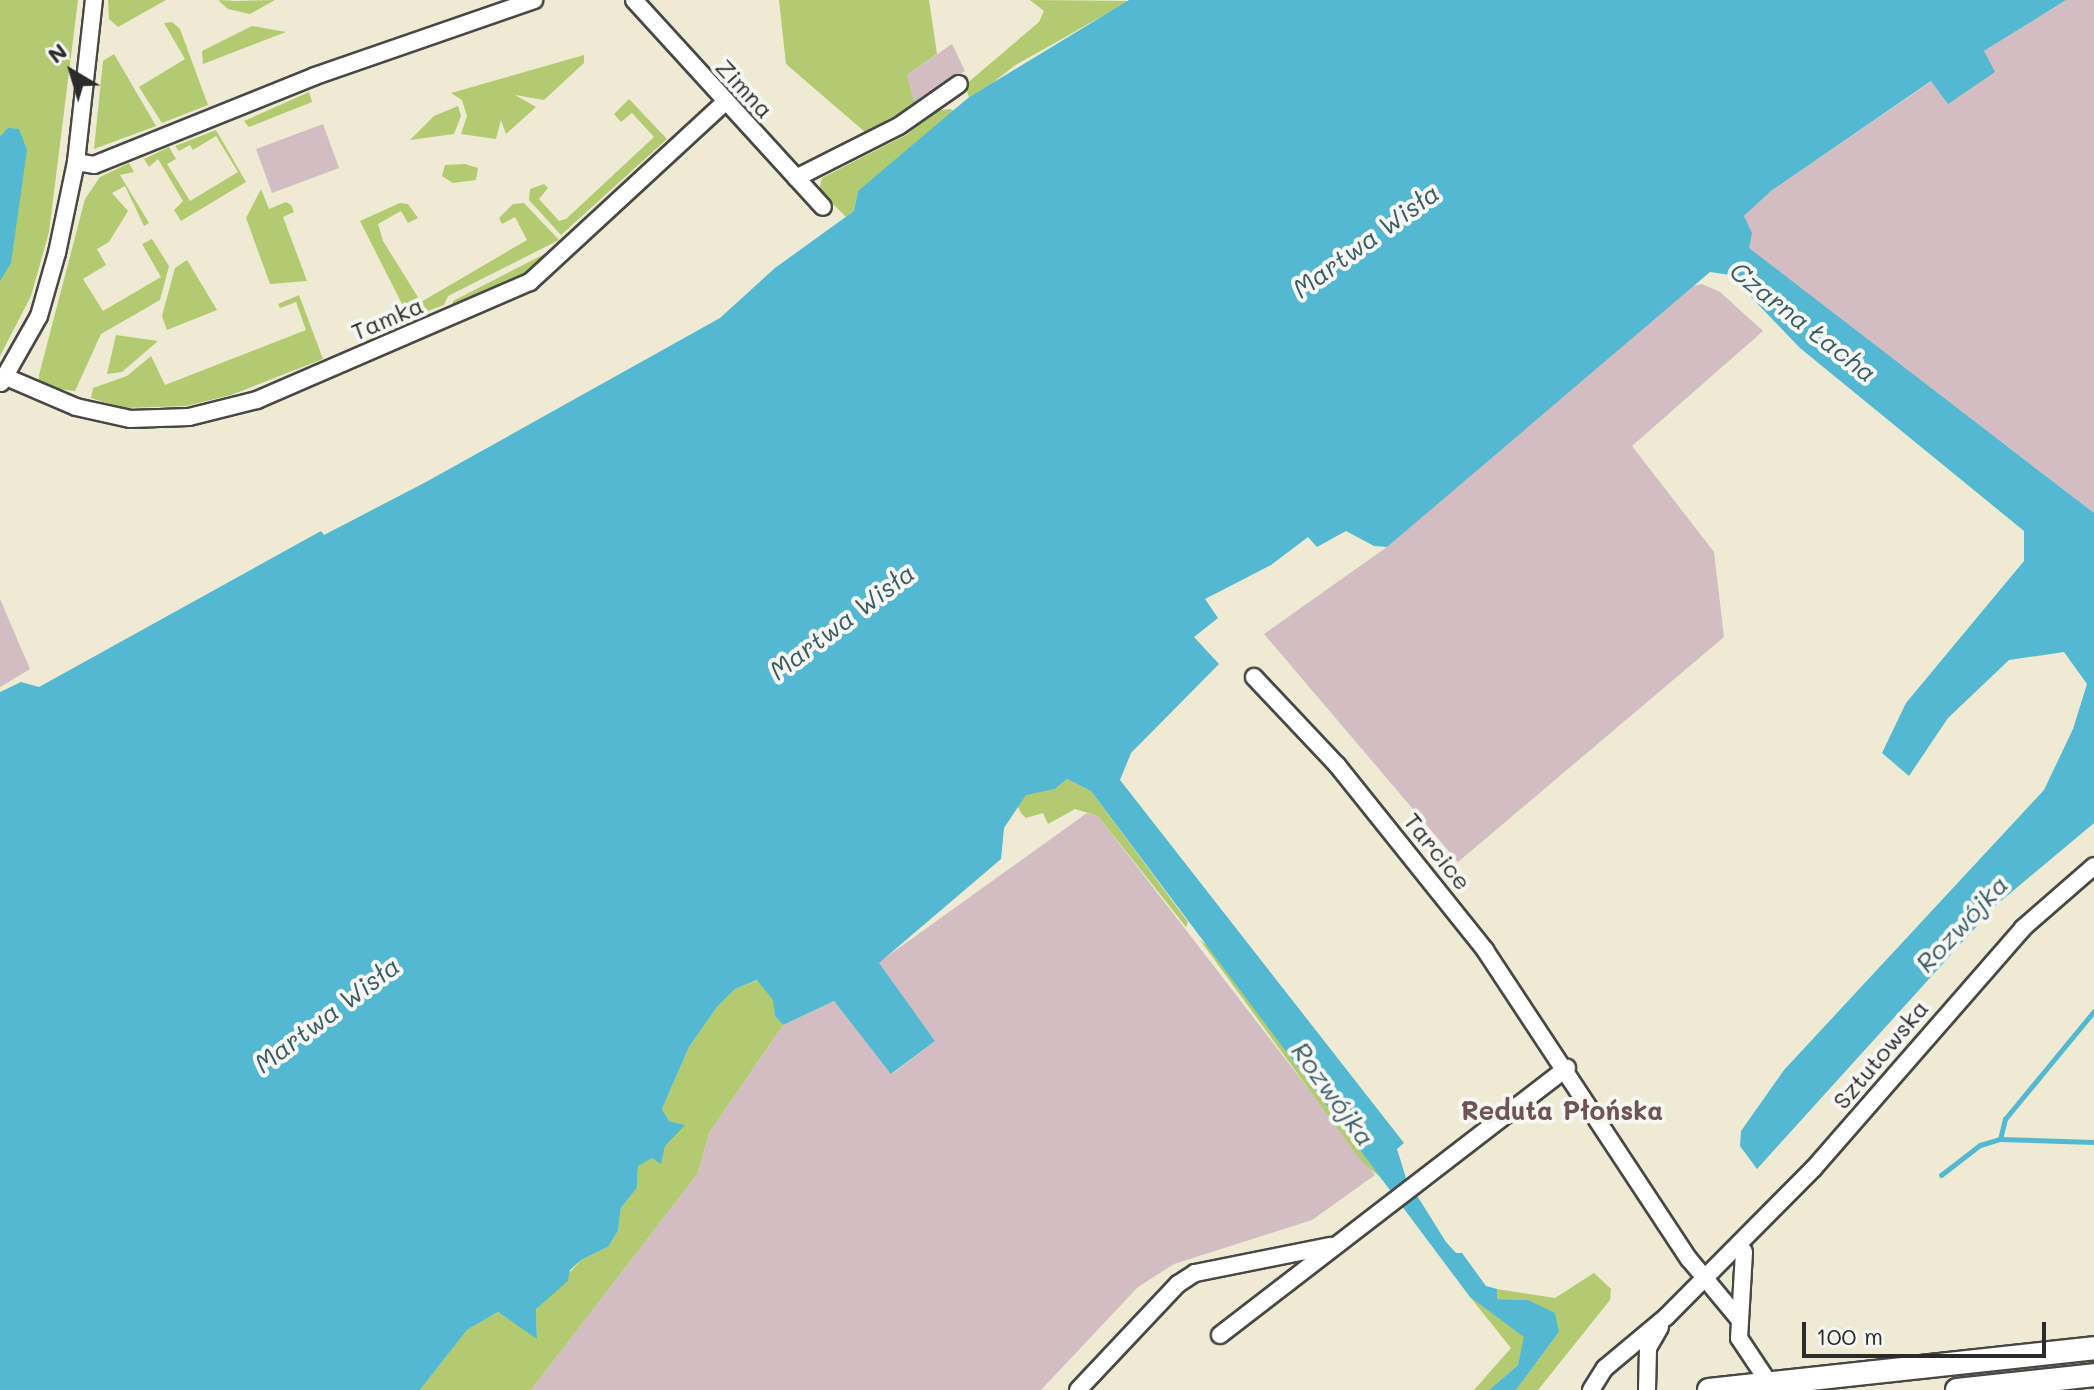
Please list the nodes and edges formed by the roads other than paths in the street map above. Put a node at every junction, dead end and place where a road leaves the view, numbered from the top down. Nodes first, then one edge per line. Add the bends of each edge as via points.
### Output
1 (94, 0) edge
2 (534, 0) edge
3 (634, 0) edge
4 (959, 84) dead end
5 (725, 102) junction
6 (76, 162) junction
7 (796, 178) junction
8 (823, 207) dead end
9 (3, 381) edge
10 (1254, 677) dead end
11 (2094, 866) edge
12 (1567, 1068) junction
13 (1739, 1244) junction
14 (1335, 1245) junction
15 (1703, 1279) junction
16 (1666, 1317) junction
17 (1738, 1318) junction
18 (1220, 1335) dead end
19 (2094, 1348) edge
20 (2094, 1375) edge
21 (1769, 1383) junction
22 (1078, 1390) edge
23 (1591, 1390) edge
24 (1647, 1390) edge
25 (1709, 1390) edge
26 (1957, 1390) edge

1 - 6 street
2 - 6 street via 315,76 94,165
3 - 5 street, Zimna
4 - 7 street via 899,126
5 - 7 street, Zimna
5 - 9 street, Tamka via 530,282 257,400 189,417 130,419
6 - 9 street via 39,316
7 - 8 street, Zimna
10 - 12 street, Tarcice via 1405,847
11 - 13 street, Sztutowska via 1977,975 1814,1168
12 - 14 street
12 - 15 street, Tarcice
13 - 15 street, Sztutowska
13 - 17 street via 1744,1252
14 - 18 street
14 - 22 street via 1195,1273 1178,1284
15 - 16 street, Sztutowska
15 - 17 street, Tarcice
16 - 23 street, Sztutowska via 1605,1368
16 - 24 street, Sztutowska via 1648,1348
17 - 21 street via 1739,1338
19 - 21 main road
20 - 26 main road
21 - 25 main road

